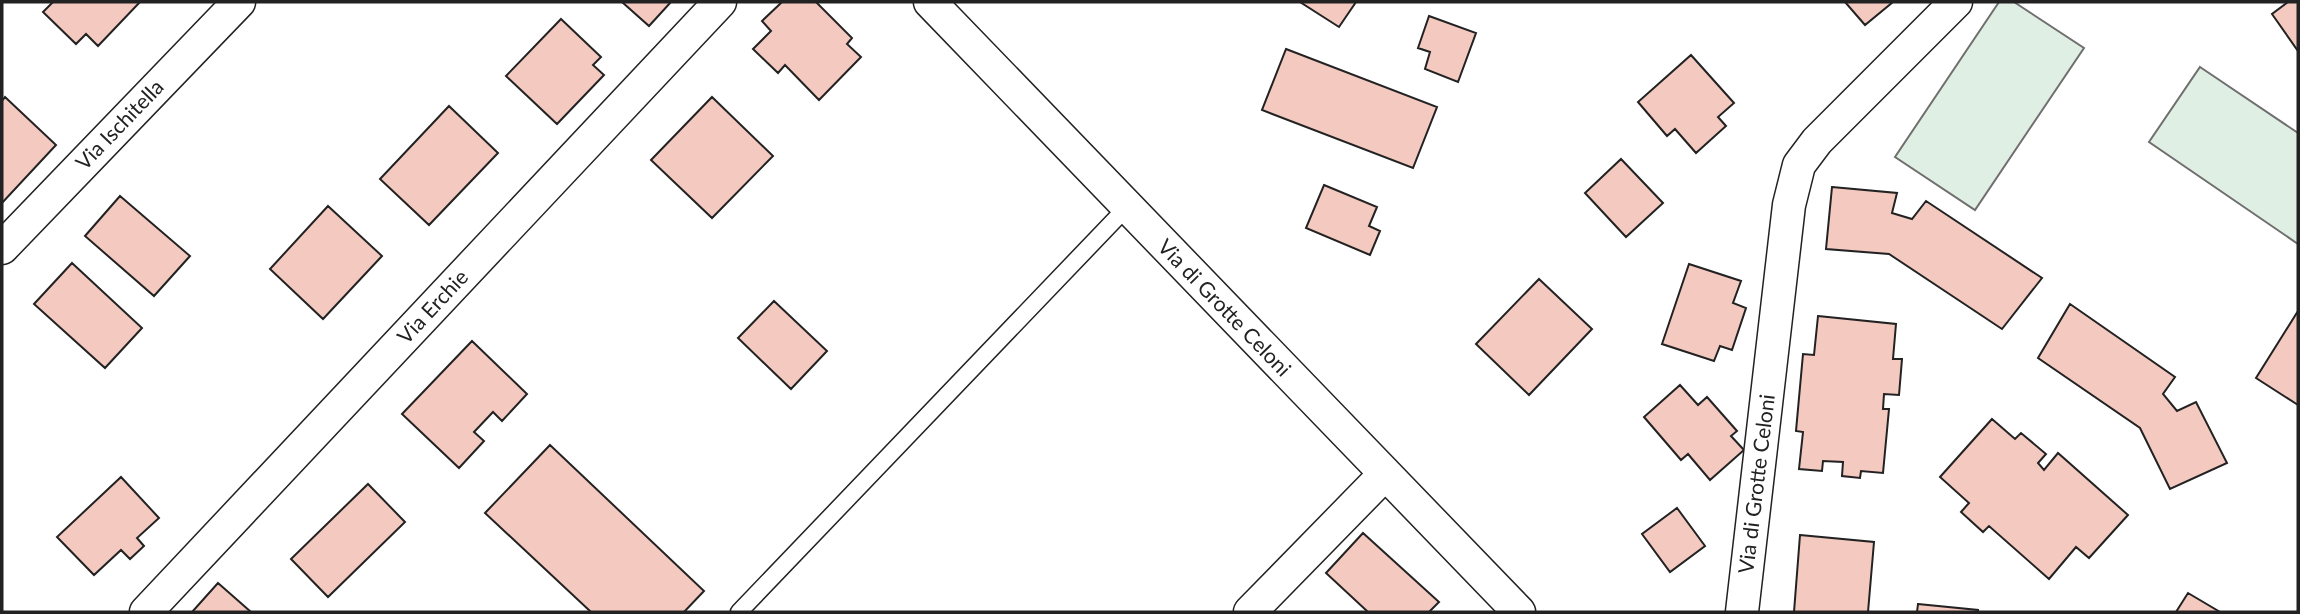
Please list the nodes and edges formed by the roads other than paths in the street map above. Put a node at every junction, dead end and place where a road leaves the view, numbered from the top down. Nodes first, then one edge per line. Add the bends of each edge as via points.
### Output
1 (239, 2) edge
2 (720, 2) edge
3 (930, 2) edge
4 (1956, 2) edge
5 (1127, 207) junction
6 (2, 248) edge
7 (1384, 475) junction
8 (146, 612) edge
9 (739, 612) edge
10 (1250, 612) edge
11 (1519, 612) edge
12 (1742, 612) edge

1 - 6 street, Via Ischitella
2 - 8 street, Via Erchie
3 - 5 street, Via di Grotte Celoni
4 - 12 street, Via di Grotte Celoni via 1824,133 1799,165 1789,205
5 - 7 street, Via di Grotte Celoni
5 - 9 lane
7 - 10 street
7 - 11 street, Via di Grotte Celoni

